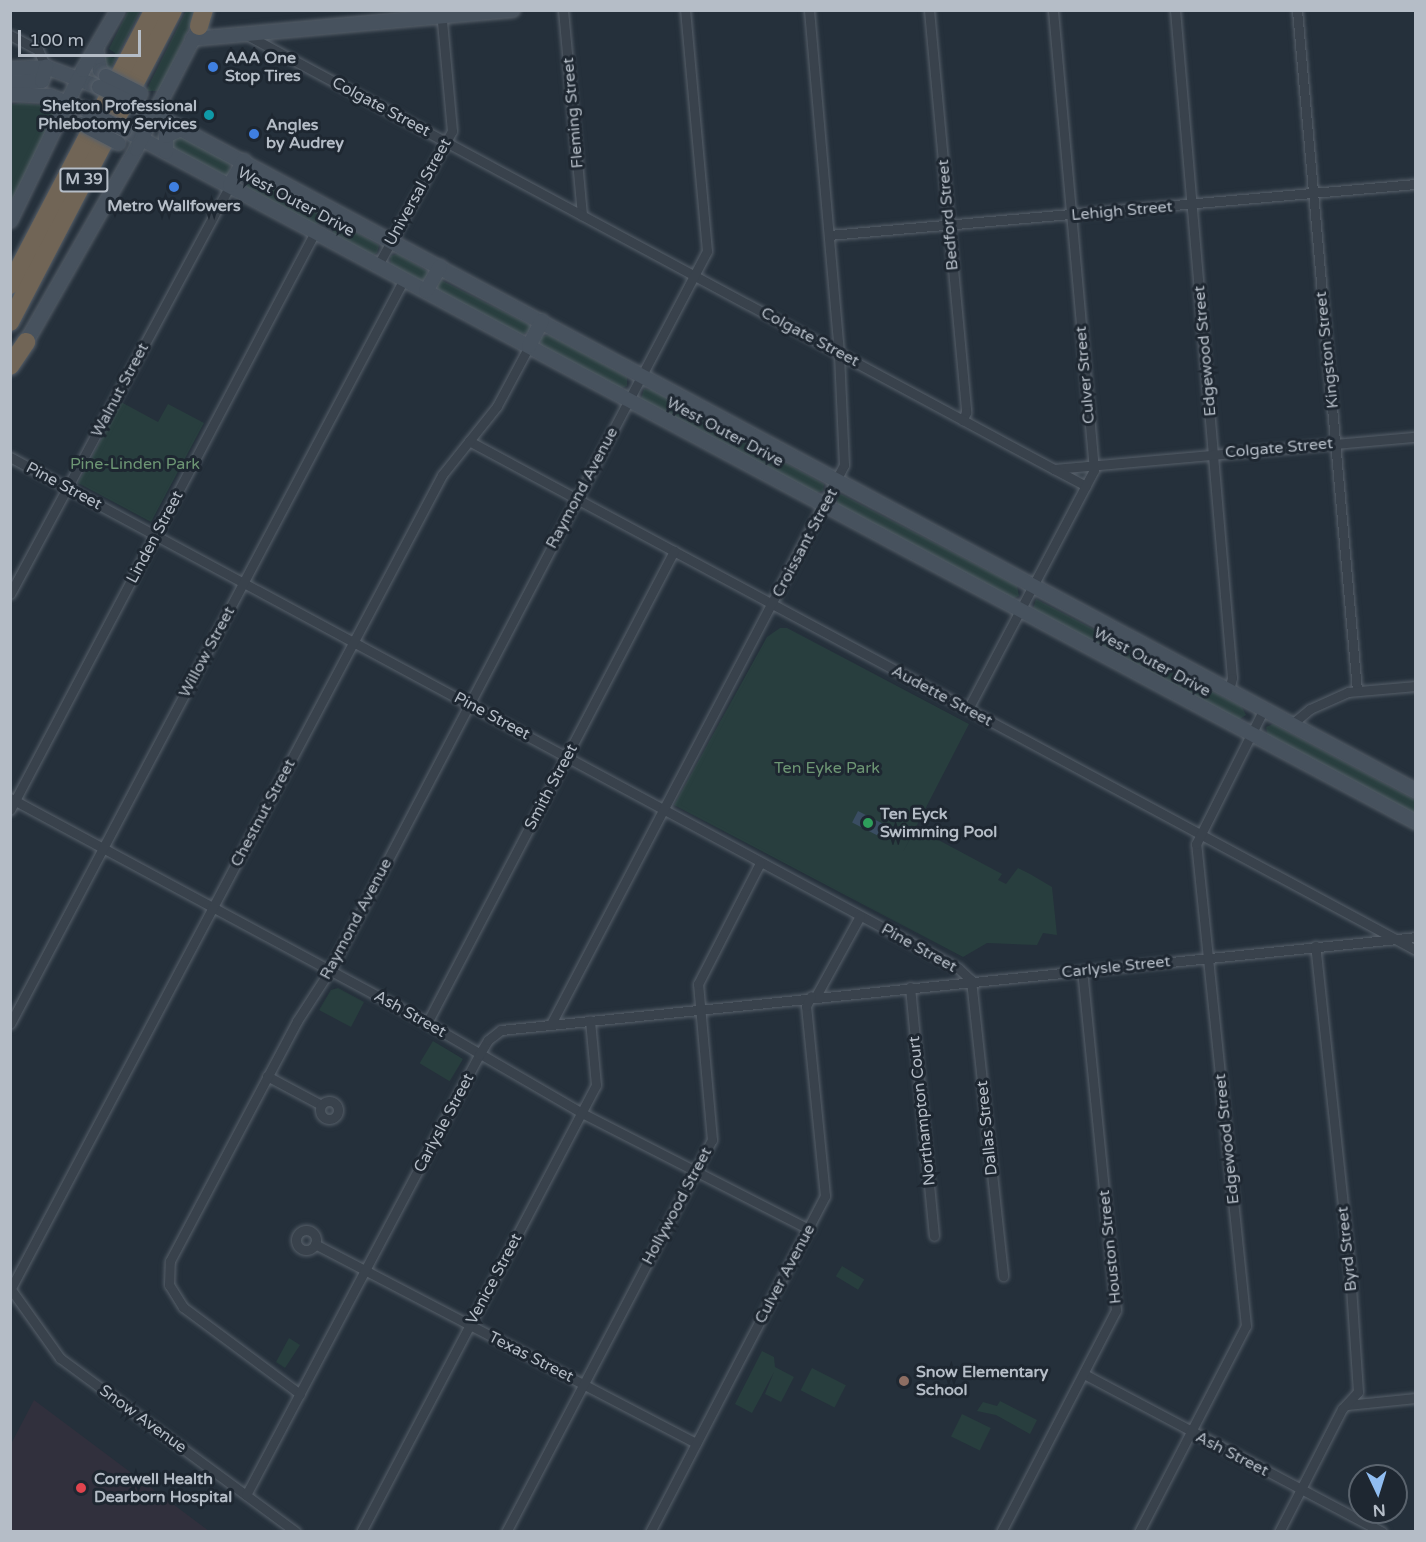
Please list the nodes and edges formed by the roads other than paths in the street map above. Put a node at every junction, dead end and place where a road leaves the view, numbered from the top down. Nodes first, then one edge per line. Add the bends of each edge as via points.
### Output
1 (118, 10) edge
2 (154, 10) edge
3 (173, 10) edge
4 (513, 10) edge
5 (563, 10) edge
6 (685, 10) edge
7 (809, 10) edge
8 (929, 10) edge
9 (1053, 10) edge
10 (1175, 10) edge
11 (1297, 10) edge
12 (442, 14) edge
13 (201, 22) edge
14 (245, 34) junction
15 (10, 35) edge
16 (96, 48) junction
17 (46, 67) junction
18 (10, 69) edge
19 (80, 78) junction
20 (103, 82) junction
21 (10, 83) edge
22 (166, 90) junction
23 (10, 94) edge
24 (138, 100) junction
25 (70, 103) junction
26 (154, 112) junction
27 (84, 118) junction
28 (183, 128) junction
29 (56, 131) junction
30 (141, 139) junction
31 (445, 142) junction
32 (166, 152) junction
33 (130, 158) junction
34 (244, 161) junction
35 (1416, 184) edge
36 (230, 185) junction
37 (1311, 193) junction
38 (1193, 204) junction
39 (582, 215) junction
40 (1070, 216) junction
41 (10, 221) edge
42 (949, 225) junction
43 (315, 232) junction
44 (829, 235) junction
45 (391, 241) junction
46 (378, 265) junction
47 (440, 267) junction
48 (695, 276) junction
49 (404, 279) junction
50 (10, 285) edge
51 (426, 291) junction
52 (542, 321) junction
53 (10, 322) edge
54 (26, 342) junction
55 (529, 346) junction
56 (838, 353) junction
57 (10, 366) edge
58 (10, 373) edge
59 (642, 375) junction
60 (629, 399) junction
61 (963, 420) junction
62 (1416, 437) edge
63 (469, 441) junction
64 (1336, 443) junction
65 (1214, 454) junction
66 (10, 457) edge
67 (1094, 466) junction
68 (1054, 469) junction
69 (839, 481) junction
70 (1086, 486) junction
71 (67, 487) junction
72 (577, 499) junction
73 (825, 504) junction
74 (156, 535) junction
75 (674, 552) junction
76 (244, 582) junction
77 (1033, 586) junction
78 (10, 594) edge
79 (772, 604) junction
80 (1021, 610) junction
81 (353, 643) junction
82 (1416, 686) edge
83 (1228, 690) junction
84 (1357, 690) junction
85 (469, 704) junction
86 (968, 709) junction
87 (1264, 710) junction
88 (1292, 724) junction
89 (1252, 735) junction
90 (567, 756) junction
91 (1416, 791) edge
92 (13, 799) edge
93 (665, 808) junction
94 (10, 810) edge
95 (1416, 822) edge
96 (1199, 836) junction
97 (104, 848) junction
98 (760, 863) junction
99 (213, 908) junction
100 (860, 916) junction
101 (1416, 937) edge
102 (1393, 939) junction
103 (1315, 946) junction
104 (1416, 950) edge
105 (1208, 957) junction
106 (330, 970) junction
107 (1082, 971) junction
108 (971, 980) junction
109 (910, 987) junction
110 (814, 996) junction
111 (699, 1009) junction
112 (590, 1020) junction
113 (427, 1023) junction
114 (10, 1024) edge
115 (551, 1024) junction
116 (479, 1055) junction
117 (267, 1076) junction
118 (321, 1105) dead end
119 (582, 1113) junction
120 (696, 1170) junction
121 (809, 1229) junction
122 (934, 1236) dead end
123 (315, 1244) dead end
124 (366, 1270) junction
125 (1003, 1276) dead end
126 (11, 1289) edge
127 (469, 1326) junction
128 (1084, 1374) junction
129 (583, 1384) junction
130 (300, 1394) junction
131 (1416, 1398) edge
132 (1347, 1405) junction
133 (1192, 1433) junction
134 (696, 1443) junction
135 (1301, 1490) junction
136 (246, 1495) junction
137 (296, 1532) edge
138 (362, 1532) edge
139 (506, 1532) edge
140 (650, 1532) edge
141 (1001, 1532) edge
142 (1139, 1532) edge
143 (1279, 1532) edge
144 (1382, 1532) edge

1 - 16 main road
2 - 50 highway, M 39
3 - 53 highway, M 39
4 - 12 main road
5 - 39 street, Fleming Street
6 - 48 street via 708,248
7 - 44 street, Croissant Street
8 - 42 street, Bedford Street
9 - 40 street, Culver Street
10 - 38 street, Edgewood Street
11 - 37 street, Kingston Street
12 - 14 main road
12 - 31 street, Universal Street via 452,131
13 - 14 main road
13 - 22 main road
14 - 31 street, Colgate Street
15 - 17 street via 38,50
16 - 19 main road
16 - 20 main road
17 - 18 main road, West Outer Drive
17 - 19 main road, West Outer Drive
17 - 21 main road via 42,81
19 - 20 main road, West Outer Drive
19 - 25 main road
20 - 24 main road, West Outer Drive, bridge
22 - 24 main road
22 - 26 main road
23 - 25 main road, West Outer Drive via 34,93
24 - 26 main road, West Outer Drive
25 - 27 main road, West Outer Drive
25 - 29 main road
26 - 28 main road, West Outer Drive
26 - 30 main road
27 - 29 main road
27 - 30 main road, West Outer Drive, bridge
27 - 33 main road, bridge via 118,143
28 - 32 main road via 166,136
28 - 34 main road, West Outer Drive
29 - 41 main road
30 - 32 main road, West Outer Drive
30 - 33 main road
31 - 39 street, Colgate Street
31 - 45 street, Universal Street
32 - 36 main road, West Outer Drive
33 - 54 main road
34 - 36 main road
34 - 45 main road, West Outer Drive
35 - 37 street, Lehigh Street
36 - 43 main road, West Outer Drive
36 - 71 street, Walnut Street
37 - 38 street, Lehigh Street
37 - 64 street, Kingston Street
38 - 40 street, Lehigh Street
38 - 65 street, Edgewood Street
39 - 48 street, Colgate Street
40 - 42 street, Lehigh Street
40 - 67 street, Culver Street
42 - 44 street, Lehigh Street
42 - 61 street, Bedford Street via 966,412
43 - 46 main road, West Outer Drive
43 - 74 street, Linden Street
44 - 56 street, Croissant Street
45 - 46 street, Universal Street
45 - 47 main road, West Outer Drive
46 - 49 main road, West Outer Drive
47 - 51 main road
47 - 52 main road, West Outer Drive
48 - 56 street, Colgate Street
48 - 59 street, Raymond Avenue
49 - 51 main road, West Outer Drive
49 - 76 street, Willow Street
51 - 55 main road, West Outer Drive
52 - 55 main road
52 - 59 main road, West Outer Drive
54 - 57 highway
54 - 58 main road
55 - 60 main road, West Outer Drive
55 - 63 street, Chestnut Street via 497,406
56 - 61 street, Colgate Street
56 - 69 street, Croissant Street via 844,465
59 - 60 street, Raymond Avenue
59 - 69 main road, West Outer Drive
60 - 72 street, Raymond Avenue
60 - 73 main road, West Outer Drive
61 - 68 street, Colgate Street
62 - 64 street, Colgate Street
63 - 72 street, Audette Street
63 - 81 street, Chestnut Street via 442,475
64 - 65 street, Colgate Street
64 - 84 street, Kingston Street
65 - 67 street, Colgate Street
65 - 83 street, Edgewood Street via 1232,678
66 - 71 street, Pine Street
67 - 68 street, Colgate Street
67 - 70 street, Culver Street
68 - 70 street
69 - 73 street, Croissant Street
69 - 77 main road, West Outer Drive
70 - 77 street, Culver Street
71 - 74 street, Pine Street
71 - 78 street, Walnut Street
72 - 75 street, Audette Street
72 - 85 street, Raymond Avenue
73 - 79 street, Croissant Street
73 - 80 main road, West Outer Drive
74 - 76 street, Pine Street
74 - 92 street, Linden Street
75 - 79 street, Audette Street
75 - 90 street, Smith Street
76 - 81 street, Pine Street
76 - 97 street, Willow Street
77 - 80 street, Culver Street
77 - 83 main road, West Outer Drive
79 - 86 street, Audette Street
79 - 93 street, Croissant Street
80 - 86 street, Culver Street
80 - 89 main road, West Outer Drive
81 - 85 street, Pine Street
81 - 99 street, Chestnut Street
82 - 84 street
83 - 87 main road, West Outer Drive
84 - 88 street via 1310,709
85 - 90 street, Pine Street
85 - 106 street, Raymond Avenue
86 - 96 street, Audette Street
87 - 88 main road, West Outer Drive
87 - 89 street, Edgewood Street
88 - 91 main road, West Outer Drive
89 - 95 main road, West Outer Drive
89 - 96 street, Edgewood Street
90 - 93 street, Pine Street
90 - 113 street, Smith Street
92 - 94 street, Linden Street
92 - 97 street, Ash Street
93 - 98 street, Pine Street
93 - 115 street, Croissant Street
96 - 102 street, Audette Street
96 - 105 street, Edgewood Street via 1196,844
97 - 99 street, Ash Street
97 - 114 street, Willow Street
98 - 100 street, Pine Street
98 - 111 street, Hollywood Street via 700,978
99 - 106 street, Ash Street
99 - 126 street, Chestnut Street
100 - 108 street, Pine Street via 958,968
100 - 110 street, Culver Avenue
101 - 102 street, Carlysle Street
102 - 103 street, Carlysle Street
102 - 104 street, Audette Street
103 - 105 street, Carlysle Street
103 - 132 street, Byrd Street via 1358,1375 1358,1392
105 - 107 street, Carlysle Street
105 - 133 street, Edgewood Street via 1246,1326
106 - 113 street, Ash Street
106 - 117 street, Raymond Avenue
107 - 108 street, Carlysle Street
107 - 128 street, Houston Street via 1116,1310
108 - 109 street, Carlysle Street
108 - 125 street, Dallas Street
109 - 110 street, Carlysle Street
109 - 122 street, Northampton Court
110 - 111 street, Carlysle Street
110 - 121 street, Culver Avenue via 806,1006 827,1184
111 - 112 street, Carlysle Street
111 - 120 street, Hollywood Street via 713,1134
112 - 115 street, Carlysle Street
112 - 119 street, Venice Street via 598,1078
113 - 116 street, Ash Street
115 - 116 street, Carlysle Street via 501,1030 488,1040
116 - 119 street, Ash Street
116 - 124 street, Carlysle Street
117 - 118 street
117 - 130 street, Raymond Avenue via 173,1255 168,1279 183,1307
119 - 120 street, Ash Street
119 - 127 street, Venice Street
120 - 121 street, Ash Street
120 - 129 street, Hollywood Street
121 - 134 street, Culver Avenue
123 - 124 street, Texas Street
124 - 127 street, Texas Street
124 - 130 street, Carlysle Street
126 - 136 street, Snow Avenue via 60,1358
127 - 129 street, Texas Street
127 - 138 street, Venice Street
128 - 133 street, Ash Street
128 - 141 street, Houston Street
129 - 134 street, Texas Street
129 - 139 street, Hollywood Street
130 - 136 street, Carlysle Street
131 - 132 street
132 - 135 street, Byrd Street
133 - 135 street, Ash Street
133 - 142 street, Edgewood Street
134 - 140 street, Culver Avenue
135 - 143 street, Byrd Street
135 - 144 street, Ash Street
136 - 137 street, Snow Avenue

